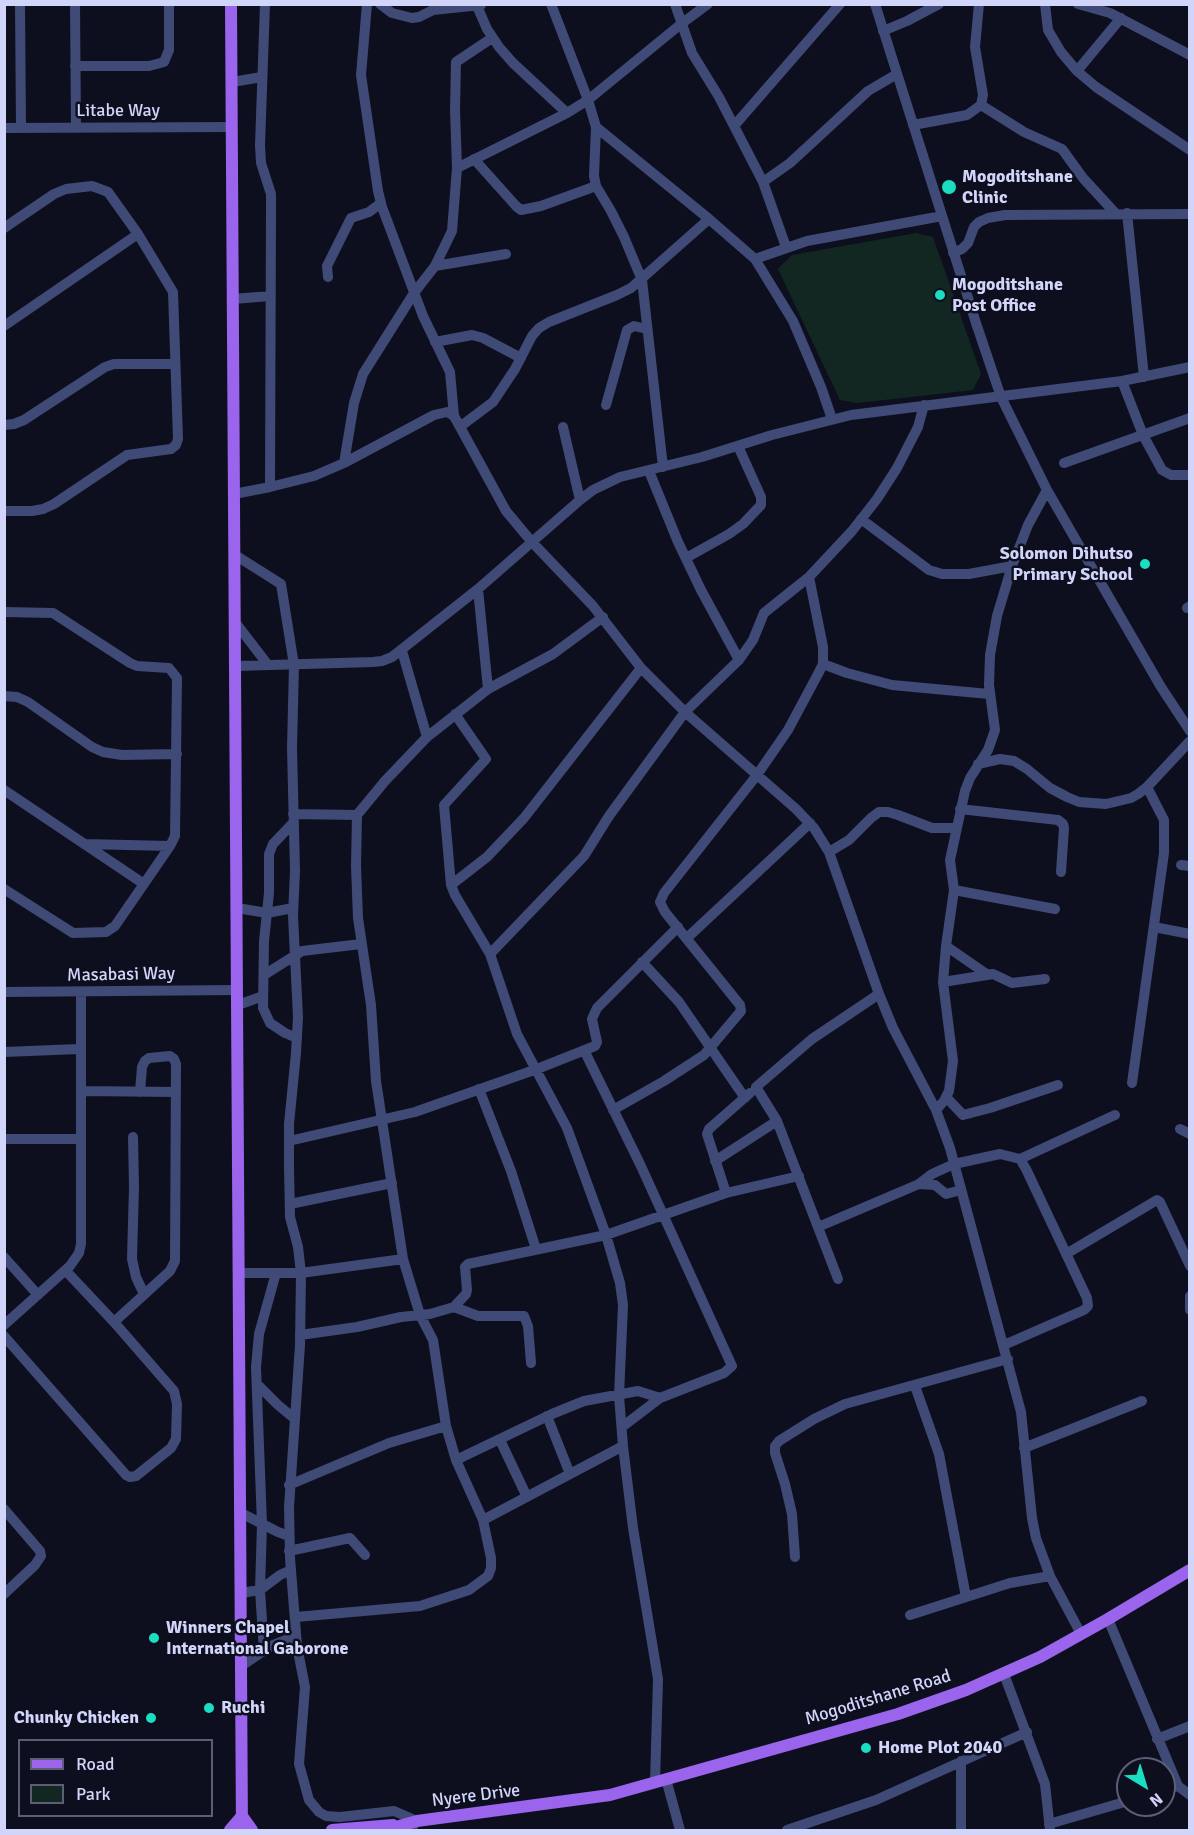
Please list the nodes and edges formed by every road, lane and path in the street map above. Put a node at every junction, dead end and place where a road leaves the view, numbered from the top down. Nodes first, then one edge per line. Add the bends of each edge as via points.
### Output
1 (20, 4) edge
2 (75, 4) edge
3 (169, 4) edge
4 (231, 4) edge
5 (265, 4) edge
6 (367, 4) edge
7 (380, 4) edge
8 (551, 4) edge
9 (675, 4) edge
10 (708, 4) edge
11 (874, 4) edge
12 (939, 4) edge
13 (979, 4) edge
14 (1045, 4) edge
15 (480, 5) edge
16 (837, 5) edge
17 (1085, 5) edge
18 (1121, 18) junction
19 (681, 24) junction
20 (883, 31) junction
21 (492, 38) junction
22 (1190, 55) edge
23 (75, 66) junction
24 (1077, 71) junction
25 (897, 74) junction
26 (262, 77) junction
27 (232, 82) junction
28 (588, 100) junction
29 (981, 105) junction
30 (567, 113) junction
31 (913, 125) junction
32 (734, 126) junction
33 (76, 127) junction
34 (232, 127) junction
35 (596, 127) junction
36 (4, 128) edge
37 (21, 128) junction
38 (1190, 150) edge
39 (474, 159) junction
40 (457, 168) junction
41 (764, 182) junction
42 (596, 186) junction
43 (381, 202) junction
44 (1121, 214) junction
45 (1189, 214) edge
46 (942, 216) junction
47 (710, 219) junction
48 (4, 228) edge
49 (138, 234) junction
50 (786, 247) junction
51 (953, 253) junction
52 (506, 254) dead end
53 (754, 259) junction
54 (435, 266) junction
55 (328, 277) dead end
56 (642, 280) junction
57 (414, 293) junction
58 (270, 296) junction
59 (233, 298) junction
60 (4, 326) edge
61 (647, 329) junction
62 (435, 342) junction
63 (521, 358) junction
64 (175, 364) junction
65 (1190, 367) edge
66 (1144, 377) junction
67 (1122, 381) junction
68 (1001, 397) junction
69 (606, 405) dead end
70 (924, 405) junction
71 (454, 416) junction
72 (1190, 418) edge
73 (832, 419) junction
74 (4, 425) edge
75 (461, 426) junction
76 (562, 427) dead end
77 (1143, 435) junction
78 (738, 446) junction
79 (344, 463) junction
80 (1064, 463) dead end
81 (663, 467) junction
82 (649, 471) junction
83 (1190, 475) edge
84 (270, 487) junction
85 (1047, 490) junction
86 (234, 494) junction
87 (580, 500) junction
88 (4, 511) edge
89 (861, 519) junction
90 (531, 541) junction
91 (235, 555) junction
92 (686, 558) junction
93 (1012, 566) junction
94 (809, 577) junction
95 (478, 589) junction
96 (4, 612) edge
97 (603, 617) junction
98 (235, 622) junction
99 (402, 651) junction
100 (739, 660) junction
101 (294, 664) junction
102 (823, 664) junction
103 (268, 665) junction
104 (236, 666) junction
105 (641, 668) junction
106 (488, 689) junction
107 (989, 694) junction
108 (4, 696) edge
109 (685, 712) junction
110 (454, 714) junction
111 (1190, 731) edge
112 (427, 737) junction
113 (1190, 741) edge
114 (177, 754) junction
115 (978, 764) junction
116 (758, 775) junction
117 (1147, 787) junction
118 (4, 790) edge
119 (960, 809) junction
120 (357, 815) junction
121 (293, 818) junction
122 (810, 823) junction
123 (957, 828) junction
124 (84, 844) junction
125 (170, 846) junction
126 (829, 852) junction
127 (1061, 872) dead end
128 (144, 884) junction
129 (451, 885) junction
130 (4, 889) edge
131 (954, 890) junction
132 (237, 908) junction
133 (293, 908) junction
134 (1055, 909) dead end
135 (267, 913) junction
136 (678, 927) junction
137 (1154, 927) junction
138 (1190, 934) edge
139 (687, 938) junction
140 (362, 944) junction
141 (946, 946) junction
142 (295, 954) junction
143 (490, 954) junction
144 (642, 962) junction
145 (264, 975) junction
146 (988, 975) junction
147 (1045, 979) dead end
148 (943, 982) junction
149 (238, 990) junction
150 (4, 992) edge
151 (81, 992) junction
152 (879, 994) junction
153 (263, 996) junction
154 (238, 1005) junction
155 (297, 1038) junction
156 (710, 1048) junction
157 (80, 1049) junction
158 (584, 1050) junction
159 (4, 1052) edge
160 (537, 1069) junction
161 (1132, 1083) dead end
162 (1058, 1085) dead end
163 (756, 1087) junction
164 (479, 1089) junction
165 (81, 1091) junction
166 (140, 1092) junction
167 (176, 1092) junction
168 (946, 1097) junction
169 (745, 1098) junction
170 (613, 1110) junction
171 (936, 1110) junction
172 (1115, 1115) dead end
173 (382, 1118) junction
174 (777, 1121) junction
175 (132, 1137) dead end
176 (81, 1138) junction
177 (4, 1139) edge
178 (289, 1141) junction
179 (1020, 1159) junction
180 (715, 1161) junction
181 (954, 1164) junction
182 (799, 1176) junction
183 (392, 1183) junction
184 (919, 1184) junction
185 (961, 1190) junction
186 (726, 1194) junction
187 (290, 1204) junction
188 (665, 1216) junction
189 (818, 1227) junction
190 (606, 1235) junction
191 (536, 1249) junction
192 (1066, 1254) junction
193 (4, 1257) edge
194 (403, 1259) junction
195 (1190, 1266) edge
196 (66, 1271) junction
197 (239, 1273) junction
198 (276, 1273) junction
199 (301, 1273) junction
200 (838, 1279) dead end
201 (144, 1294) junction
202 (39, 1295) junction
203 (1190, 1296) edge
204 (454, 1307) junction
205 (1190, 1310) edge
206 (420, 1315) junction
207 (114, 1323) junction
208 (4, 1325) edge
209 (300, 1335) junction
210 (4, 1336) edge
211 (1004, 1345) junction
212 (1008, 1359) junction
213 (531, 1363) dead end
214 (257, 1384) junction
215 (915, 1386) junction
216 (619, 1396) junction
217 (660, 1398) junction
218 (1142, 1401) dead end
219 (547, 1416) junction
220 (295, 1419) junction
221 (446, 1426) junction
222 (622, 1427) junction
223 (500, 1440) junction
224 (623, 1446) junction
225 (1024, 1448) junction
226 (456, 1460) junction
227 (570, 1474) junction
228 (289, 1485) junction
229 (527, 1497) junction
230 (241, 1513) junction
231 (7, 1516) edge
232 (483, 1520) junction
233 (262, 1524) junction
234 (289, 1536) junction
235 (290, 1551) junction
236 (365, 1555) dead end
237 (795, 1557) dead end
238 (291, 1570) junction
239 (1190, 1570) edge
240 (1050, 1576) junction
241 (260, 1590) junction
242 (241, 1593) junction
243 (4, 1594) edge
244 (966, 1597) junction
245 (910, 1615) dead end
246 (296, 1617) junction
247 (1108, 1619) junction
248 (1082, 1634) junction
249 (296, 1636) junction
250 (264, 1651) junction
251 (241, 1666) junction
252 (1004, 1674) junction
253 (1190, 1725) edge
254 (1027, 1732) junction
255 (1157, 1739) junction
256 (961, 1761) junction
257 (661, 1780) junction
258 (1178, 1786) joint
259 (1190, 1795) edge
260 (555, 1804) joint
261 (1116, 1805) edge
262 (242, 1816) junction
263 (409, 1826) edge
264 (1050, 1827) edge
265 (805, 1828) edge
266 (230, 1830) edge
267 (242, 1830) edge
268 (252, 1830) edge
269 (332, 1830) edge
270 (385, 1830) edge
271 (680, 1830) edge
272 (788, 1830) edge
273 (961, 1830) edge

1 - 37 street
2 - 23 street
3 - 23 street via 169,50 164,62 149,66
4 - 27 main road
5 - 26 street
6 - 43 street via 361,75
7 - 15 street via 392,14 412,18 432,10
8 - 28 street
9 - 19 street
10 - 19 street
11 - 20 street
12 - 20 street
13 - 29 street via 975,47 983,95
14 - 24 street via 1048,30
15 - 21 street
16 - 32 street
17 - 18 street
18 - 22 street
18 - 24 street
19 - 28 street
19 - 32 street via 692,53
20 - 25 street
21 - 30 street
21 - 40 street via 456,62
23 - 33 street
24 - 38 street
25 - 31 street
25 - 41 street via 868,91
26 - 27 street
26 - 58 street via 260,154 271,194
27 - 34 main road
28 - 30 street
28 - 35 street
29 - 31 street via 967,115
29 - 44 street via 1024,132 1062,149 1083,178
30 - 39 street
31 - 46 street
32 - 41 street
33 - 34 street, Litabe Way
33 - 37 street, Litabe Way
34 - 59 main road
35 - 42 street
35 - 47 street
36 - 37 street, Litabe Way
39 - 40 street
39 - 42 street via 521,210 541,207
40 - 54 street via 452,231
41 - 50 street
42 - 56 street
43 - 55 street via 369,212 351,218 327,266
43 - 57 street
44 - 45 street
44 - 51 street via 988,218 974,227 968,243
44 - 66 street
46 - 50 street
46 - 51 street
47 - 53 street
47 - 56 street
48 - 49 street via 54,194 92,186 108,192
49 - 60 street
49 - 64 street via 173,292
50 - 53 street
51 - 68 street
52 - 54 street
53 - 73 street via 793,321
54 - 57 street
56 - 61 street
56 - 63 street via 617,295 539,328
57 - 62 street
57 - 79 street via 363,374
58 - 59 street
58 - 84 street
59 - 86 main road
61 - 69 street via 634,326 627,330
61 - 81 street
62 - 63 street via 472,335
62 - 71 street via 450,372
63 - 75 street via 493,402
64 - 74 street via 105,367 24,420
64 - 88 street via 176,445 127,455 43,509
65 - 66 street
66 - 67 street
67 - 68 street
67 - 77 street
68 - 70 street
68 - 85 street
70 - 73 street
70 - 89 street via 901,460
71 - 75 street
71 - 79 street via 447,412 434,415
72 - 77 street
73 - 78 street
75 - 90 street via 498,497
76 - 87 street
77 - 80 street
77 - 83 street via 1162,470 1171,475
78 - 81 street
78 - 92 street via 761,496 760,505 743,524
79 - 84 street via 314,476
81 - 82 street
82 - 87 street via 607,482
82 - 92 street
84 - 86 street
85 - 93 street
85 - 111 street
86 - 91 main road
87 - 90 street
89 - 93 street via 929,570 969,574
89 - 94 street
90 - 95 street
90 - 97 street
91 - 98 main road
91 - 101 street via 281,584
92 - 100 street
93 - 107 street via 992,635
94 - 100 street via 764,613
94 - 102 street
95 - 99 street
95 - 106 street
96 - 114 street via 53,612 130,663 174,672
97 - 105 street
97 - 106 street via 554,654
98 - 103 street
98 - 104 main road
99 - 101 street via 382,661
99 - 112 street
100 - 109 street
101 - 103 street
101 - 121 street
102 - 107 street via 892,684
102 - 116 street via 788,730
103 - 104 street
104 - 132 main road
105 - 109 street
105 - 129 street via 518,825 487,857
106 - 110 street
107 - 115 street via 995,730
108 - 114 street via 28,702 103,752
109 - 116 street
109 - 143 street via 584,856
110 - 112 street
110 - 129 street via 486,759 444,808
112 - 120 street
113 - 117 street
114 - 125 street via 175,836
115 - 117 street via 1000,759 1014,761 1050,788 1093,805 1131,798
115 - 119 street
116 - 122 street
116 - 136 street via 661,898 662,906
117 - 137 street via 1165,830
118 - 124 street
119 - 123 street
119 - 127 street via 1059,820 1064,828
120 - 121 street
120 - 140 street via 357,904
121 - 133 street
121 - 135 street via 270,849
122 - 126 street
122 - 139 street
123 - 126 street via 932,828 898,814 879,812 849,840
123 - 131 street via 950,860
124 - 125 street
124 - 128 street
125 - 128 street
126 - 152 street
128 - 130 street via 111,930 81,934 68,930
129 - 143 street
131 - 134 street
131 - 141 street
132 - 135 street
132 - 149 main road
133 - 135 street
133 - 142 street
135 - 145 street
136 - 139 street
136 - 144 street
137 - 138 street
137 - 161 street
139 - 156 street via 741,1008
140 - 142 street
140 - 173 street
141 - 146 street
141 - 148 street
142 - 145 street
142 - 155 street
143 - 160 street via 517,1034
144 - 156 street via 679,1002
144 - 158 street via 594,1013 597,1042
145 - 153 street
146 - 147 street via 998,975 1012,983
146 - 148 street
148 - 168 street via 953,1061
149 - 151 street, Masabasi Way
149 - 154 main road
150 - 151 street, Masabasi Way
151 - 157 street
152 - 163 street via 812,1039
152 - 171 street
153 - 154 street
153 - 155 street via 263,1008 270,1023
154 - 197 main road
155 - 178 street
156 - 169 street
156 - 170 street via 664,1081
157 - 159 street
157 - 165 street
158 - 160 street
158 - 170 street
160 - 164 street
160 - 190 street via 567,1128
162 - 168 street via 963,1115
163 - 169 street
163 - 174 street
164 - 173 street via 415,1112
164 - 191 street
165 - 166 street
165 - 176 street
166 - 167 street
166 - 167 street via 145,1061 170,1056 176,1064
167 - 201 street via 175,1261 170,1271
168 - 171 street
169 - 180 street via 709,1129 708,1140
170 - 188 street
171 - 181 street
172 - 179 street
173 - 178 street
173 - 183 street
174 - 180 street
174 - 182 street
175 - 201 street via 132,1259
176 - 177 street
176 - 196 street via 81,1244
178 - 187 street
179 - 181 street via 1000,1154
179 - 192 street
180 - 186 street
181 - 184 street
181 - 185 street
182 - 186 street
182 - 189 street
183 - 187 street
183 - 194 street
184 - 185 street via 935,1185 946,1194
184 - 189 street
185 - 211 street
186 - 188 street
187 - 199 street
188 - 190 street
188 - 217 street via 732,1366 724,1373
189 - 200 street
190 - 191 street
190 - 216 street via 623,1305
191 - 204 street via 468,1264 466,1294
192 - 195 street via 1157,1200
192 - 211 street via 1088,1306
193 - 202 street
194 - 199 street
194 - 206 street
196 - 202 street
196 - 207 street
197 - 198 street
197 - 230 main road
198 - 199 street
198 - 214 street via 259,1334
199 - 209 street
201 - 207 street
202 - 208 street
203 - 205 street
204 - 206 street
204 - 213 street via 478,1316 524,1316
206 - 209 street
206 - 221 street via 435,1349
207 - 210 street via 174,1391 177,1404 174,1444 130,1477
209 - 220 street
211 - 212 street
212 - 215 street
212 - 225 street via 1021,1412
214 - 220 street
214 - 233 street
215 - 237 street via 839,1407 775,1446 792,1514
215 - 244 street via 939,1454
216 - 217 street via 638,1391
216 - 219 street via 584,1401
216 - 222 street
217 - 222 street
218 - 225 street
219 - 223 street
219 - 227 street
220 - 228 street
221 - 226 street
221 - 228 street via 380,1447
222 - 224 street
223 - 226 street
223 - 229 street
224 - 227 street
224 - 257 street via 658,1679
225 - 240 street via 1032,1518
226 - 232 street
227 - 229 street
228 - 234 street
229 - 232 street
230 - 233 street
230 - 242 main road
231 - 243 street via 41,1556
232 - 246 street via 491,1568 488,1576 469,1590 407,1609
233 - 234 street
233 - 241 street
234 - 235 street
235 - 236 street via 350,1538
235 - 238 street
238 - 241 street
238 - 246 street
239 - 247 main road, Mogoditshane Road
240 - 244 street
240 - 248 street
241 - 242 street
241 - 250 street
242 - 251 main road
244 - 245 street
246 - 249 street
247 - 248 main road, Mogoditshane Road
247 - 255 street
248 - 252 main road, Mogoditshane Road
249 - 250 street
249 - 263 street via 305,1687 299,1764 309,1800 326,1816 394,1811
250 - 251 street
251 - 262 main road
252 - 254 street
252 - 257 main road, Mogoditshane Road via 898,1714
253 - 255 street
254 - 256 street
254 - 264 street via 1045,1784
255 - 258 street
256 - 265 street
256 - 273 street
257 - 260 main road, Mogoditshane Road via 610,1795
257 - 271 street
258 - 259 street
260 - 263 main road, Nyere Drive
261 - 264 street
262 - 266 main road
262 - 267 main road
262 - 268 main road
263 - 269 main road
263 - 270 main road
265 - 272 street

